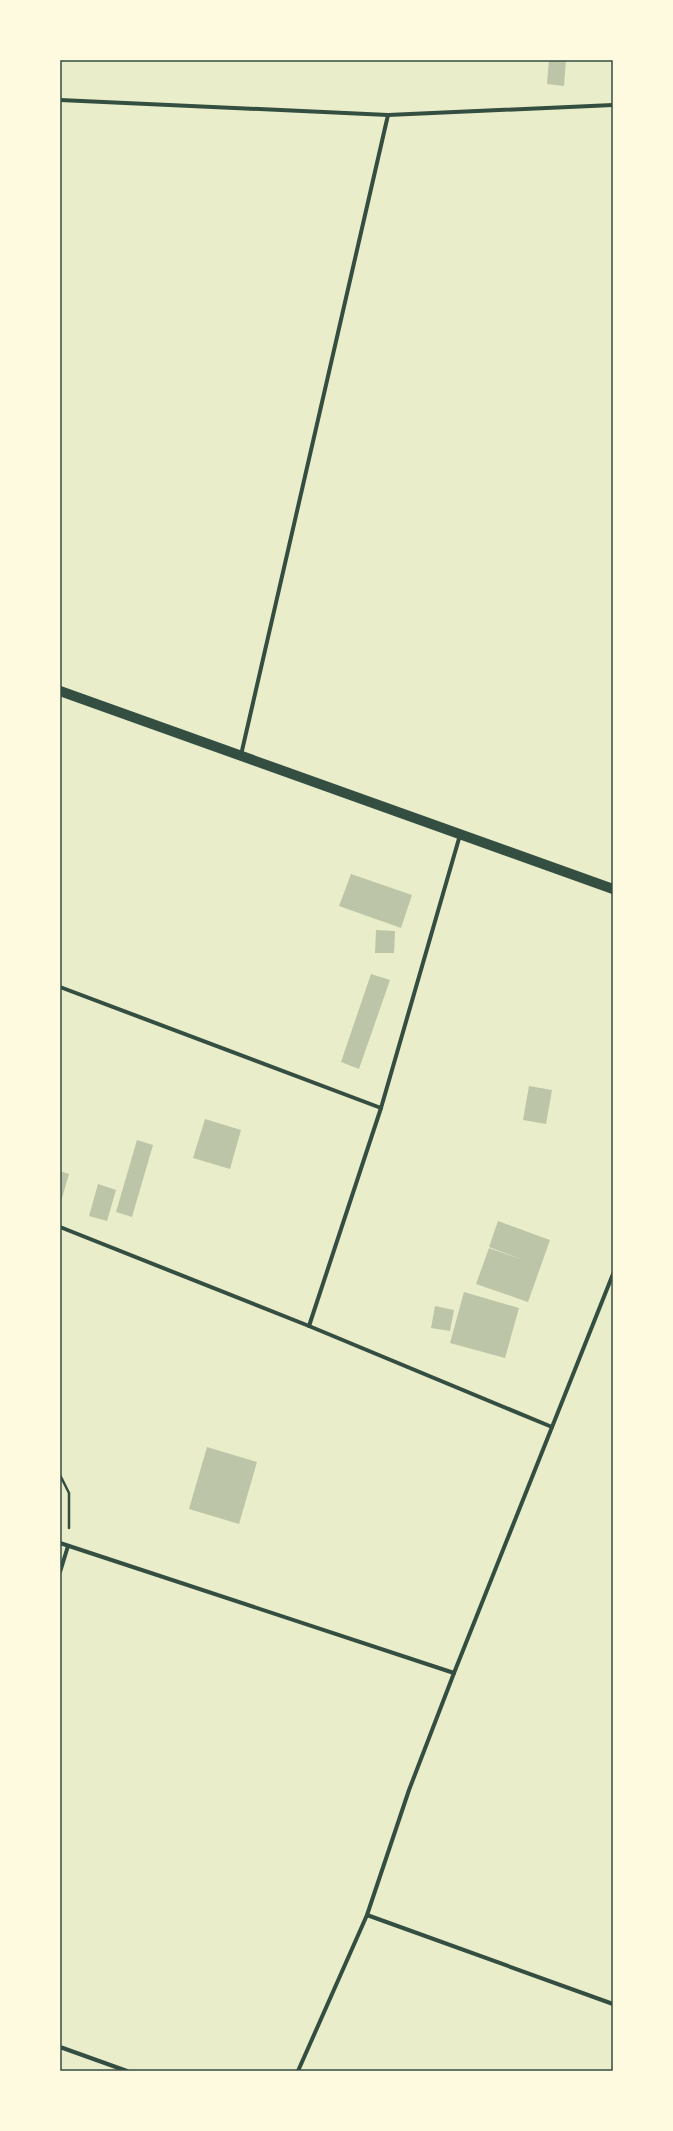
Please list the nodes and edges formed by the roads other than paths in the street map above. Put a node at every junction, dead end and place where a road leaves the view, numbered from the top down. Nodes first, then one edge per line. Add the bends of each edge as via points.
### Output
1 (60, 100) edge
2 (613, 105) edge
3 (388, 115) junction
4 (60, 691) edge
5 (242, 756) junction
6 (460, 834) junction
7 (613, 889) edge
8 (60, 987) edge
9 (381, 1108) junction
10 (60, 1228) edge
11 (613, 1274) edge
12 (309, 1326) junction
13 (552, 1426) junction
14 (60, 1543) edge
15 (68, 1546) junction
16 (60, 1572) edge
17 (454, 1673) junction
18 (367, 1915) junction
19 (613, 2004) edge
20 (60, 2047) edge
21 (127, 2071) edge
22 (298, 2071) edge

1 - 3 street
2 - 3 street
3 - 5 street
4 - 5 main road
5 - 6 main road
6 - 7 main road
6 - 9 street
8 - 9 street
9 - 12 street
10 - 12 street
11 - 13 street
12 - 13 street
13 - 17 street
14 - 15 street
15 - 16 street
15 - 17 street
17 - 18 street via 409,1790
18 - 19 street
18 - 22 street
20 - 21 street

